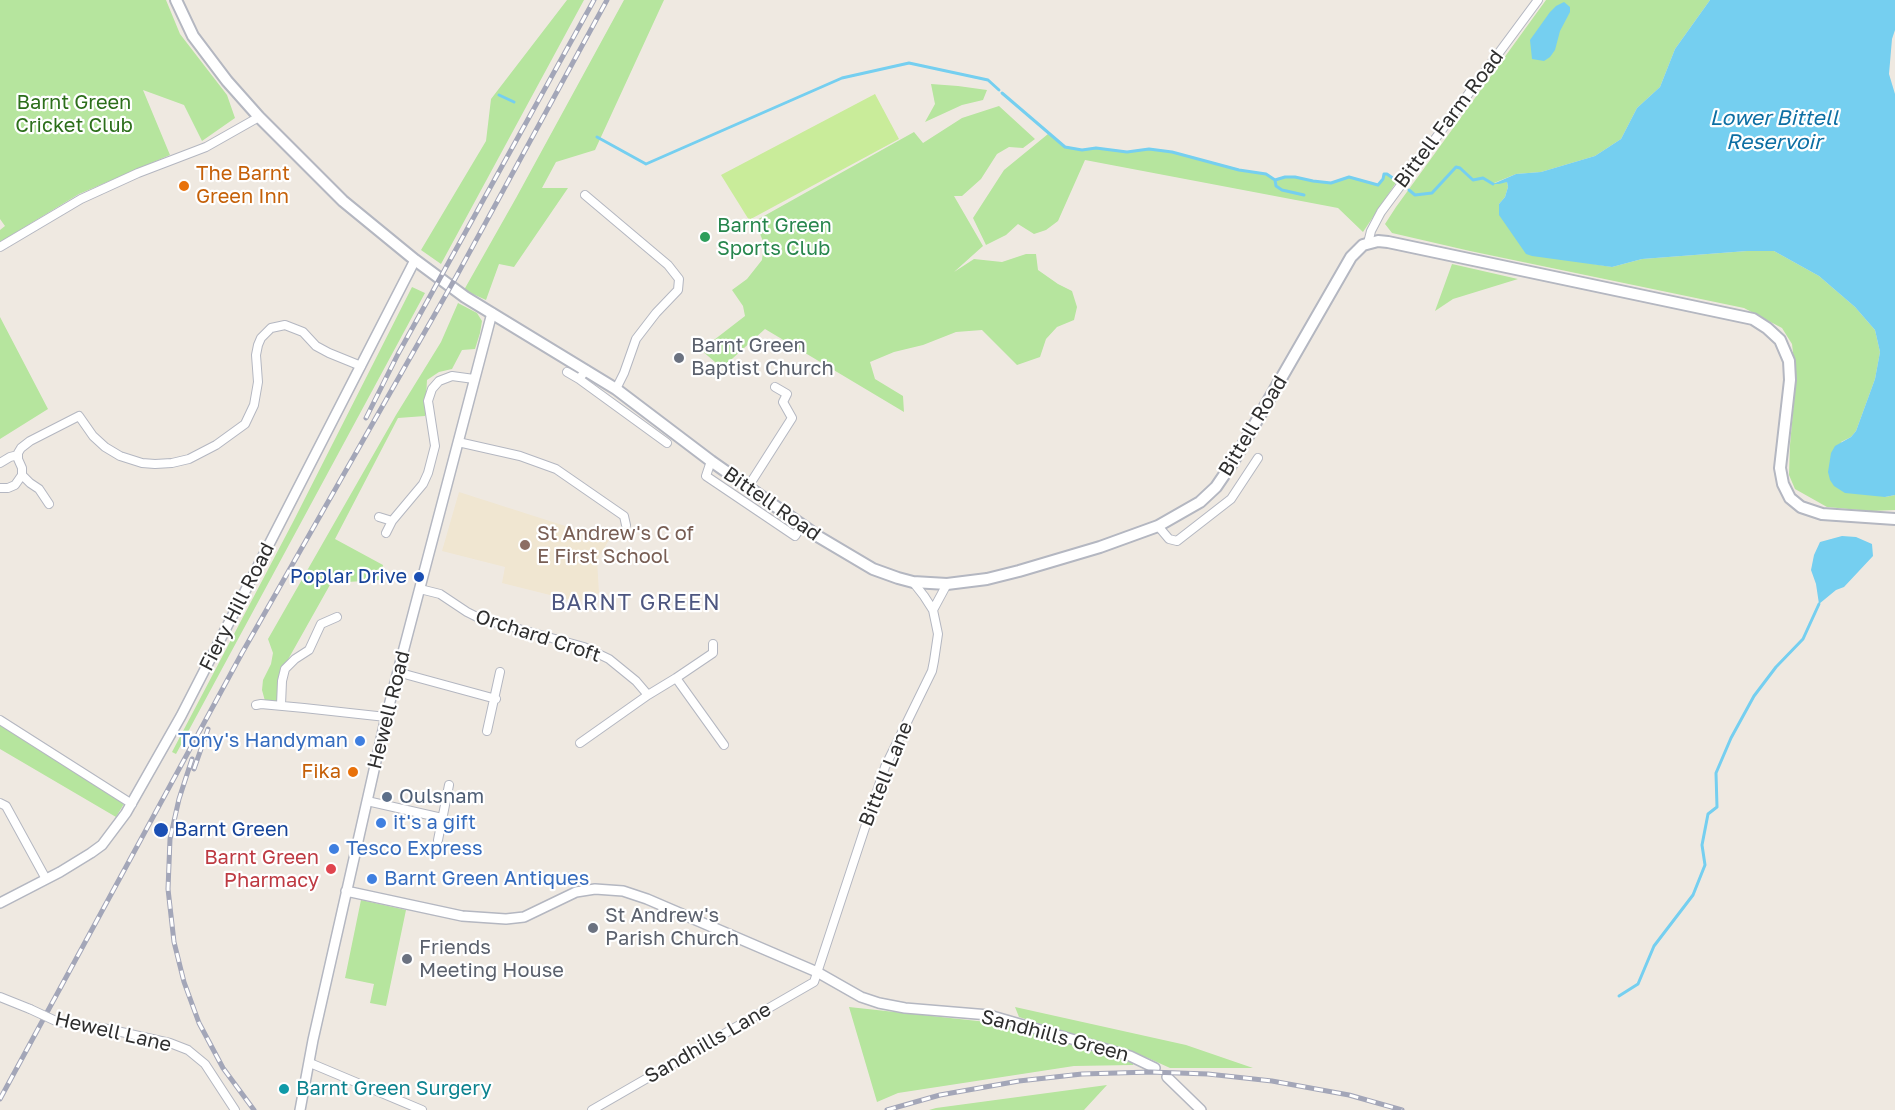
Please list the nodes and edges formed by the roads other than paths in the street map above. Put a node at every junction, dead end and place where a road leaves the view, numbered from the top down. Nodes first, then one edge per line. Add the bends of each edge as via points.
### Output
1 (176, 0) edge
2 (1538, 0) edge
3 (259, 117) junction
4 (585, 195) dead end
5 (1368, 243) junction
6 (0, 247) edge
7 (416, 260) junction
8 (492, 313) junction
9 (361, 366) junction
10 (586, 370) junction
11 (567, 372) dead end
12 (579, 379) junction
13 (474, 380) junction
14 (775, 387) dead end
15 (616, 389) junction
16 (649, 422) junction
17 (458, 442) junction
18 (667, 443) dead end
19 (18, 455) junction
20 (1258, 458) dead end
21 (711, 461) junction
22 (0, 463) edge
23 (22, 475) junction
24 (747, 487) junction
25 (0, 488) edge
26 (49, 504) dead end
27 (379, 517) dead end
28 (1895, 519) edge
29 (392, 521) junction
30 (626, 525) dead end
31 (802, 525) junction
32 (1158, 526) junction
33 (387, 532) dead end
34 (913, 582) junction
35 (947, 584) junction
36 (420, 589) junction
37 (933, 610) junction
38 (337, 617) dead end
39 (712, 644) dead end
40 (397, 672) junction
41 (500, 672) dead end
42 (676, 678) junction
43 (648, 695) junction
44 (496, 699) junction
45 (256, 705) dead end
46 (281, 705) junction
47 (386, 717) junction
48 (0, 720) edge
49 (487, 731) dead end
50 (580, 743) dead end
51 (724, 746) dead end
52 (449, 785) dead end
53 (367, 801) junction
54 (0, 802) edge
55 (132, 804) junction
56 (442, 818) junction
57 (438, 840) dead end
58 (46, 879) junction
59 (346, 891) junction
60 (0, 903) edge
61 (817, 972) junction
62 (0, 997) edge
63 (310, 1063) junction
64 (1155, 1068) joint
65 (1167, 1077) joint
66 (234, 1110) edge
67 (300, 1110) edge
68 (422, 1110) edge
69 (592, 1110) edge
70 (1201, 1110) edge

1 - 3 main road, Bittell Road via 194,36
2 - 5 street, Bittell Farm Road via 1381,212
3 - 6 street via 206,147 81,199
3 - 7 main road, Bittell Road via 343,201
4 - 15 street via 668,265 679,279 678,290 636,339
5 - 28 main road via 1388,242 1753,319 1780,340 1789,361 1780,468 1790,498 1801,507 1822,514
5 - 32 main road, Bittell Road via 1351,257 1221,480 1200,502
7 - 8 main road, Bittell Road
7 - 9 street, Fiery Hill Road
8 - 10 main road, Bittell Road
8 - 13 street, Hewell Road
9 - 19 street via 316,346 303,332 285,325 271,328 258,345 258,382 245,424 207,450 172,463 142,463 105,447 79,416 30,441
9 - 55 street, Fiery Hill Road
10 - 12 street
10 - 15 main road, Bittell Road
11 - 12 street
12 - 16 street
13 - 17 street, Hewell Road
13 - 29 street via 452,376 432,389 429,407 435,446 428,473
14 - 24 street via 787,394 783,402 792,418
15 - 16 main road, Bittell Road
16 - 18 street
16 - 21 main road, Bittell Road
17 - 30 street via 556,469 624,516
17 - 36 street, Hewell Road
19 - 22 street
19 - 23 street
20 - 32 street via 1231,499 1177,541 1169,539
21 - 24 main road, Bittell Road
21 - 31 street via 706,476 795,536
23 - 25 street via 15,485
23 - 26 street
24 - 31 main road, Bittell Road
27 - 29 street
29 - 33 street
31 - 34 main road, Bittell Road via 873,569
32 - 35 main road, Bittell Road via 1032,567
34 - 35 main road, Bittell Road
34 - 37 street, Bittell Lane
35 - 37 street
36 - 40 street, Hewell Road
36 - 43 street, Orchard Croft via 440,594 479,618 584,647 609,659
37 - 61 street, Bittell Lane via 938,634 932,670 885,767
38 - 46 street via 321,624 309,650 285,669
39 - 42 street via 712,653
40 - 44 street
40 - 47 street, Hewell Road
41 - 44 street
42 - 43 street
42 - 51 street
43 - 50 street
44 - 49 street
45 - 46 street
46 - 47 street
47 - 53 street, Hewell Road
48 - 55 street
52 - 56 street
53 - 56 street
53 - 59 street, Hewell Road
54 - 58 street via 6,806
55 - 58 street, Fiery Hill Road via 102,845
56 - 57 street
58 - 60 street, Fiery Hill Road
59 - 61 street, Sandhills Green via 462,916 506,919 524,917 576,892 622,891 647,898
59 - 63 street, Hewell Road
61 - 64 street, Sandhills Green via 861,998 905,1008 989,1015 1130,1056
61 - 69 street, Sandhills Lane via 814,982
62 - 66 street, Hewell Lane, bridge via 58,1022 108,1029 188,1050 205,1064
63 - 67 street, Hewell Road
63 - 68 street
64 - 65 street
65 - 70 street

